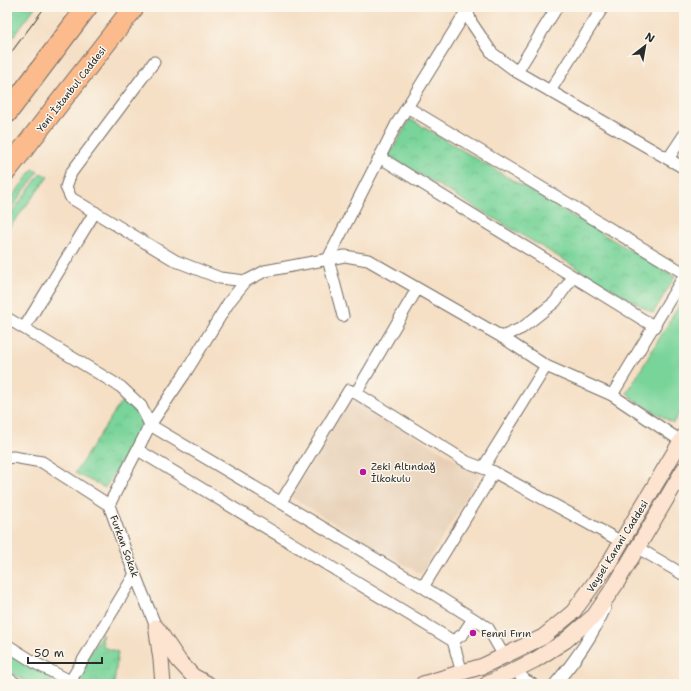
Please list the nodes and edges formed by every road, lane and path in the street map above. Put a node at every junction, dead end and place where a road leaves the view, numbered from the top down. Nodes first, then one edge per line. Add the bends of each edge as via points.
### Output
1 (87, 7) edge
2 (134, 7) edge
3 (557, 7) edge
4 (603, 7) edge
5 (466, 8) edge
6 (154, 62) dead end
7 (518, 72) junction
8 (550, 91) junction
9 (407, 107) junction
10 (7, 113) edge
11 (684, 135) edge
12 (381, 158) junction
13 (668, 159) junction
14 (684, 168) edge
15 (7, 170) edge
16 (95, 212) junction
17 (328, 259) junction
18 (684, 274) edge
19 (573, 277) junction
20 (246, 281) junction
21 (417, 289) junction
22 (343, 316) dead end
23 (7, 318) edge
24 (654, 327) junction
25 (24, 328) junction
26 (502, 337) junction
27 (546, 366) junction
28 (356, 393) junction
29 (612, 395) junction
30 (150, 426) junction
31 (683, 439) edge
32 (138, 450) junction
33 (7, 458) edge
34 (482, 468) junction
35 (684, 469) edge
36 (494, 472) junction
37 (281, 502) junction
38 (109, 504) junction
39 (622, 542) junction
40 (638, 548) junction
41 (135, 574) junction
42 (684, 574) edge
43 (616, 584) junction
44 (424, 587) junction
45 (473, 619) junction
46 (156, 628) junction
47 (453, 640) junction
48 (7, 645) edge
49 (504, 656) junction
50 (515, 670) junction
51 (462, 672) junction
52 (7, 678) edge
53 (74, 682) edge
54 (17, 684) edge
55 (163, 684) edge
56 (208, 684) edge
57 (423, 684) edge
58 (487, 684) edge
59 (532, 684) edge
60 (554, 684) edge

1 - 10 highway
2 - 15 highway, Yeni İstanbul Caddesi
3 - 7 street
4 - 8 street
5 - 7 street via 471,22 492,53
5 - 9 street
6 - 16 street via 71,173 66,187 71,198
7 - 8 street
8 - 13 street
9 - 12 street
9 - 18 street
11 - 13 street
12 - 17 street
12 - 19 street
13 - 14 street
16 - 20 street via 176,261 220,278
16 - 25 street
17 - 20 street via 264,271
17 - 21 street via 345,256 368,260
17 - 22 street
18 - 24 street
19 - 24 street
19 - 26 street via 555,302 522,328
20 - 30 street via 229,302
21 - 26 street
21 - 28 street
23 - 25 street
24 - 29 street
25 - 30 street via 121,387 141,406
26 - 27 street
27 - 29 street
27 - 34 street
28 - 34 street via 467,462
28 - 37 street via 349,390
29 - 31 street
30 - 32 street
30 - 37 street
31 - 39 main road, Veysel Karani Caddesi
32 - 38 street
32 - 47 street
33 - 38 street, Furkan Sokak via 42,462
34 - 36 street
35 - 40 main road, Veysel Karani Caddesi
36 - 39 street
36 - 44 street
37 - 44 street
38 - 41 street, Furkan Sokak
39 - 49 main road, Veysel Karani Caddesi via 573,612 543,637
40 - 42 street
40 - 43 main road, Veysel Karani Caddesi
41 - 46 street, Furkan Sokak
41 - 53 street
43 - 50 main road, Veysel Karani Caddesi via 594,616 565,641
43 - 60 street via 594,632
44 - 45 street
45 - 47 street via 463,634
45 - 49 street via 488,628
46 - 55 main road
46 - 56 main road via 179,661 193,676
47 - 51 street
48 - 53 street via 37,664
49 - 51 main road, Veysel Karani Caddesi
50 - 58 main road, Veysel Karani Caddesi
50 - 59 street
51 - 57 main road, Veysel Karani Caddesi
52 - 54 street

